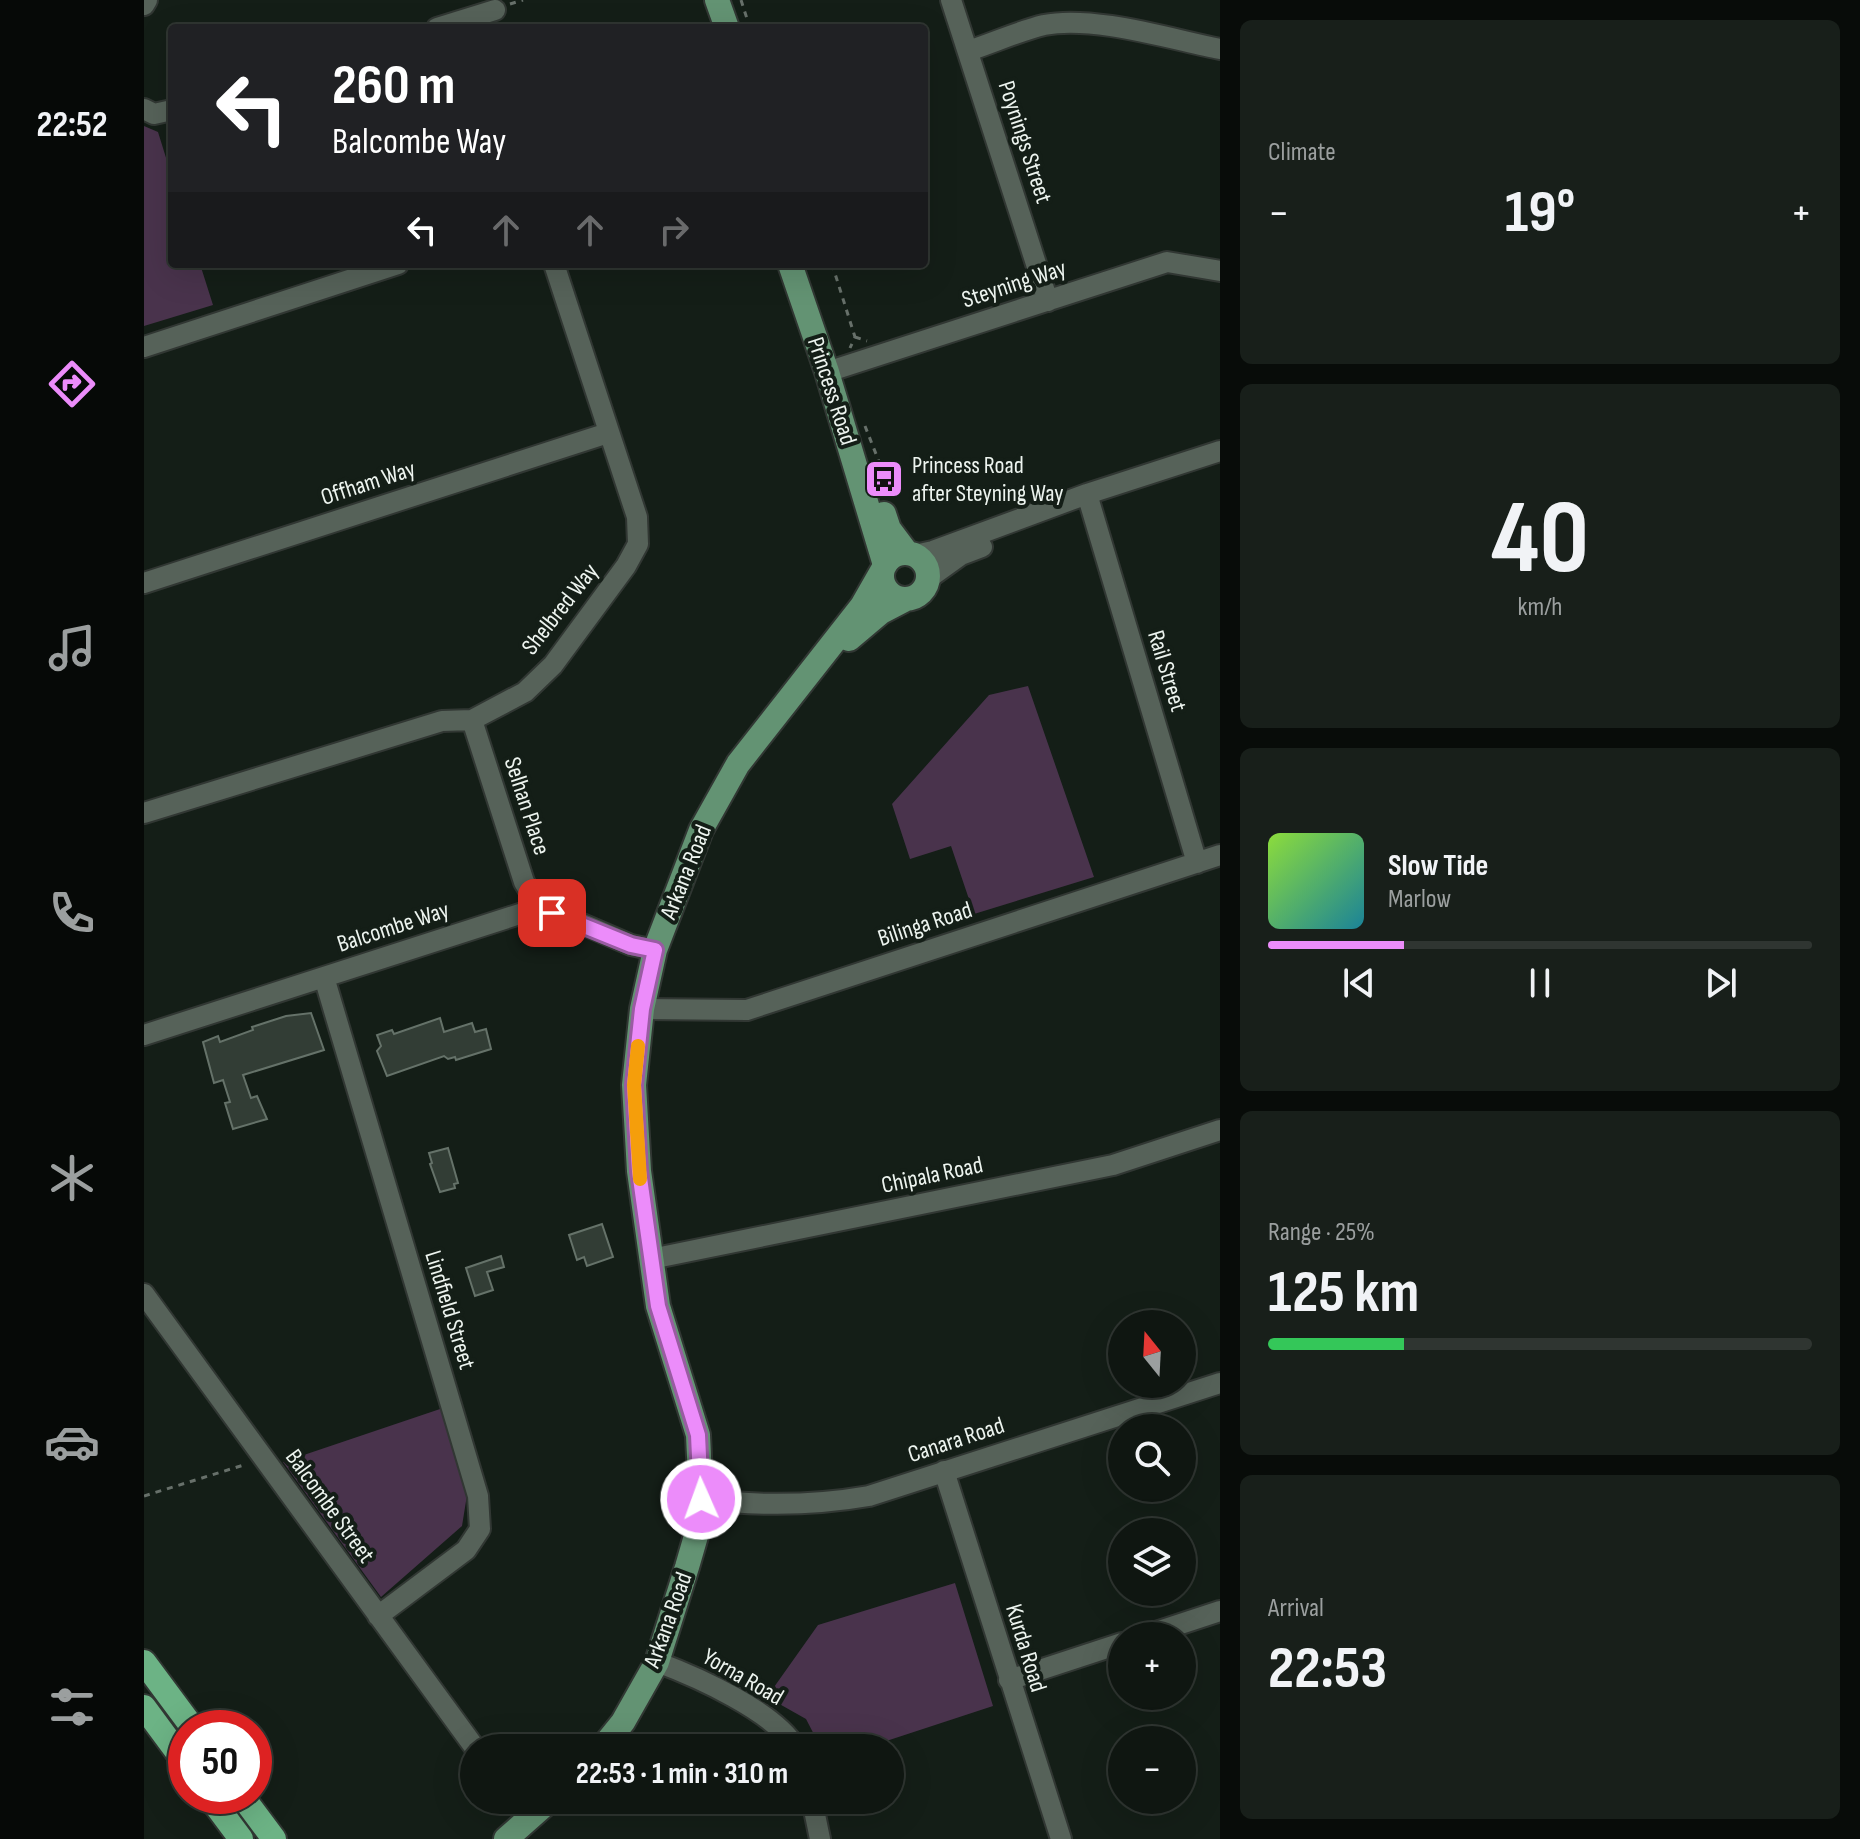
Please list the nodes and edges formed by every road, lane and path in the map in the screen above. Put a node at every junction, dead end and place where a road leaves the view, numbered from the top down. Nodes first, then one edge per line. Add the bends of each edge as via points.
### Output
1 (704, 0) edge
2 (717, 0) edge
3 (741, 0) edge
4 (951, 0) edge
5 (495, 10) dead end
6 (450, 24) edge
7 (712, 24) edge
8 (726, 24) edge
9 (749, 24) edge
10 (1220, 49) edge
11 (968, 51) junction
12 (144, 109) edge
13 (168, 111) edge
14 (386, 268) edge
15 (555, 268) edge
16 (792, 268) edge
17 (805, 268) edge
18 (833, 268) edge
19 (1220, 271) edge
20 (1048, 301) junction
21 (855, 337) junction
22 (144, 347) edge
23 (874, 348) junction
24 (837, 368) junction
25 (862, 421) dead end
26 (608, 433) junction
27 (1220, 451) edge
28 (1220, 463) edge
29 (1088, 500) junction
30 (888, 502) dead end
31 (911, 554) junction
32 (884, 568) junction
33 (929, 578) junction
34 (144, 583) edge
35 (904, 600) junction
36 (814, 669) junction
37 (472, 720) junction
38 (144, 813) edge
39 (1220, 855) edge
40 (1197, 863) junction
41 (538, 905) junction
42 (655, 950) junction
43 (324, 977) junction
44 (642, 1009) junction
45 (144, 1035) edge
46 (1220, 1130) edge
47 (651, 1259) junction
48 (144, 1294) edge
49 (1220, 1383) edge
50 (264, 1458) junction
51 (944, 1471) junction
52 (144, 1496) edge
53 (701, 1499) junction
54 (1220, 1613) edge
55 (378, 1616) junction
56 (1190, 1622) edge
57 (1108, 1648) edge
58 (144, 1662) edge
59 (657, 1662) junction
60 (1009, 1680) junction
61 (144, 1707) edge
62 (180, 1710) edge
63 (465, 1734) edge
64 (613, 1734) edge
65 (784, 1734) edge
66 (168, 1740) edge
67 (222, 1814) edge
68 (255, 1814) edge
69 (518, 1814) edge
70 (815, 1814) edge
71 (241, 1839) edge
72 (274, 1839) edge
73 (506, 1839) edge
74 (820, 1839) edge
75 (1061, 1839) edge

1 - 7 main road
2 - 8 main road
3 - 9 path
4 - 11 street, Poynings Street
5 - 6 street
10 - 11 street via 1071,22 1043,25
11 - 20 street, Poynings Street
12 - 13 street via 154,114
14 - 22 street
15 - 26 street, Shelbred Way
16 - 24 main road, Princess Road
17 - 24 main road, Princess Road
18 - 21 path
19 - 20 street, Steyning Way via 1167,262
20 - 23 street, Steyning Way
21 - 23 path
21 - 24 path
23 - 24 street, Steyning Way
24 - 31 main road, Princess Road via 889,529
24 - 32 main road, Princess Road
25 - 30 path via 887,482
26 - 34 street, Offham Way
26 - 37 street, Shelbred Way via 637,517 638,544 553,665 525,692
27 - 29 street
28 - 29 street
29 - 31 street
29 - 33 street via 961,555
29 - 40 street, Rail Street
31 - 32 main road via 891,558
31 - 33 main road via 922,561
32 - 35 main road via 886,590
32 - 36 main road, Arkana Road
33 - 35 main road via 921,594
35 - 36 main road, Arkana Road via 881,612
36 - 42 main road, Arkana Road via 738,764 701,830
37 - 38 street, Shelbred Way via 442,721
37 - 41 street, Selhan Place via 524,882
39 - 40 street, Bilinga Road
40 - 44 street, Bilinga Road via 747,1010
41 - 42 street
41 - 43 street, Balcombe Way
42 - 44 main road, Arkana Road
43 - 45 street, Balcombe Way
43 - 55 street, Lindfield Street via 478,1496 480,1529 466,1550
44 - 47 main road, Arkana Road via 634,1085
46 - 47 street, Chipala Road via 1113,1165
47 - 53 main road, Arkana Road via 658,1306 698,1435
48 - 50 street, Balcombe Street
49 - 51 street, Canara Road
50 - 52 path
50 - 55 street, Balcombe Street
51 - 53 street, Canara Road via 869,1496 822,1504
51 - 60 street, Kurda Road
53 - 59 main road, Arkana Road via 698,1529
54 - 56 street
55 - 63 street, Balcombe Street
57 - 60 street
58 - 62 highway
59 - 64 main road, Arkana Road
59 - 65 street, Yorna Road via 689,1674
60 - 75 street, Kurda Road
61 - 66 highway
67 - 71 highway
68 - 72 highway
69 - 73 main road
70 - 74 street

